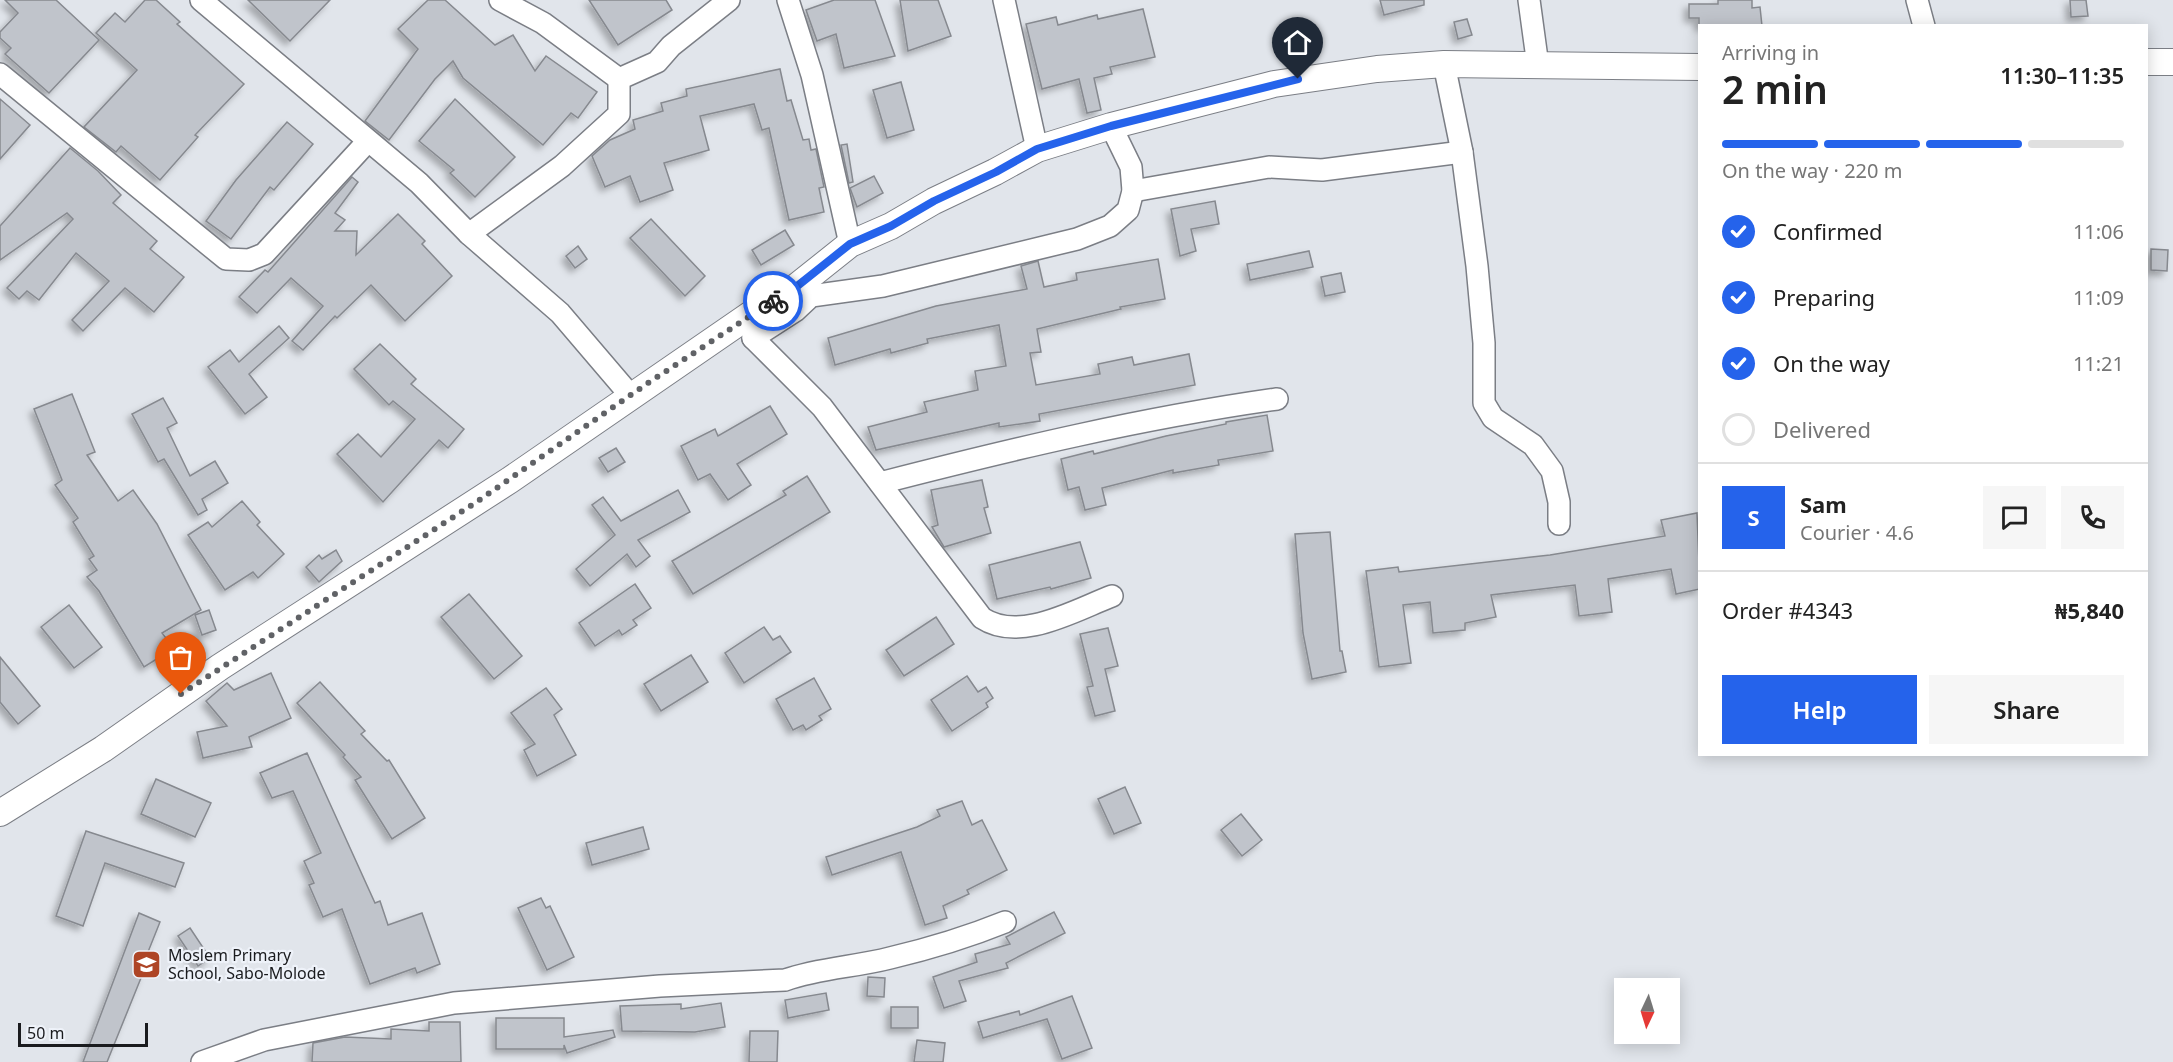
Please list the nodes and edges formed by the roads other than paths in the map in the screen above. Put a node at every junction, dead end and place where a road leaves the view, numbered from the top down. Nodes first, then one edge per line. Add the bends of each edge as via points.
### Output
1 (201, 0) edge
2 (500, 0) edge
3 (729, 0) edge
4 (788, 0) edge
5 (1004, 0) edge
6 (1529, 0) edge
7 (1917, 0) edge
8 (1923, 24) edge
9 (2148, 62) edge
10 (2173, 62) edge
11 (1444, 64) junction
12 (1538, 66) junction
13 (1698, 67) edge
14 (0, 74) edge
15 (619, 80) junction
16 (1111, 126) junction
17 (368, 141) junction
18 (1037, 149) junction
19 (1462, 152) junction
20 (1133, 191) junction
21 (469, 234) junction
22 (850, 244) junction
23 (754, 312) junction
24 (753, 338) junction
25 (630, 395) junction
26 (1277, 399) dead end
27 (880, 483) junction
28 (1559, 524) dead end
29 (1112, 596) dead end
30 (0, 813) edge
31 (1005, 922) dead end
32 (202, 1062) edge

1 - 17 street
2 - 15 street via 543,23
3 - 15 street via 670,46 657,62
4 - 22 street via 812,75
5 - 18 street
6 - 12 street
7 - 8 street
9 - 10 street
11 - 12 street
11 - 16 street via 1298,79
11 - 19 street
12 - 13 street
14 - 17 street via 226,259 249,260 264,254
15 - 21 street via 619,114 562,166
16 - 18 street
16 - 20 street via 1131,167
17 - 21 street
18 - 22 street
19 - 20 street via 1322,170 1269,166
19 - 28 street via 1484,343 1484,403 1493,418 1533,445 1552,471
20 - 24 street via 1122,217 1077,239 883,286 812,296
21 - 25 street via 560,313
22 - 23 street via 791,291
23 - 24 street
23 - 25 street
24 - 27 street via 822,407
25 - 30 street via 491,492
26 - 27 street via 1054,438
27 - 29 street via 982,618 993,625 1040,624
31 - 32 street via 890,958 785,980 454,1003 264,1040

